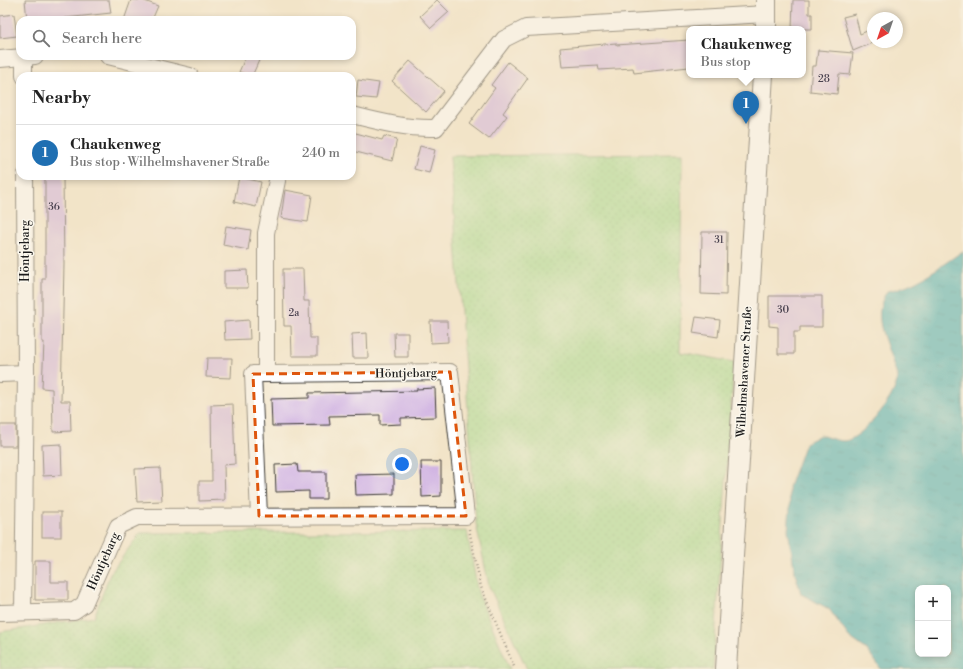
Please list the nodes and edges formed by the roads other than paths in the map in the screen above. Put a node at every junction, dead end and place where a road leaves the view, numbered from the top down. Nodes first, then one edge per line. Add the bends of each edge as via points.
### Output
1 (766, 14) edge
2 (16, 58) edge
3 (0, 59) edge
4 (28, 60) edge
5 (124, 60) edge
6 (25, 72) edge
7 (174, 72) edge
8 (763, 78) edge
9 (356, 116) edge
10 (25, 180) edge
11 (277, 180) edge
12 (26, 373) junction
13 (0, 374) edge
14 (266, 374) junction
15 (259, 516) junction
16 (23, 612) junction
17 (0, 613) edge
18 (726, 669) edge

1 - 9 street via 526,28 504,39 436,128 388,124
2 - 3 street
4 - 6 street
5 - 7 street
8 - 18 street, Wilhelmshavener Straße
10 - 12 street, Höntjebarg
11 - 14 street via 266,233
12 - 13 street
12 - 16 street, Höntjebarg
14 - 15 street, Höntjebarg via 253,374
14 - 15 street, Höntjebarg via 450,372 466,516
15 - 16 street, Höntjebarg via 137,518 118,526 84,604 74,611
16 - 17 street, Höntjebarg

